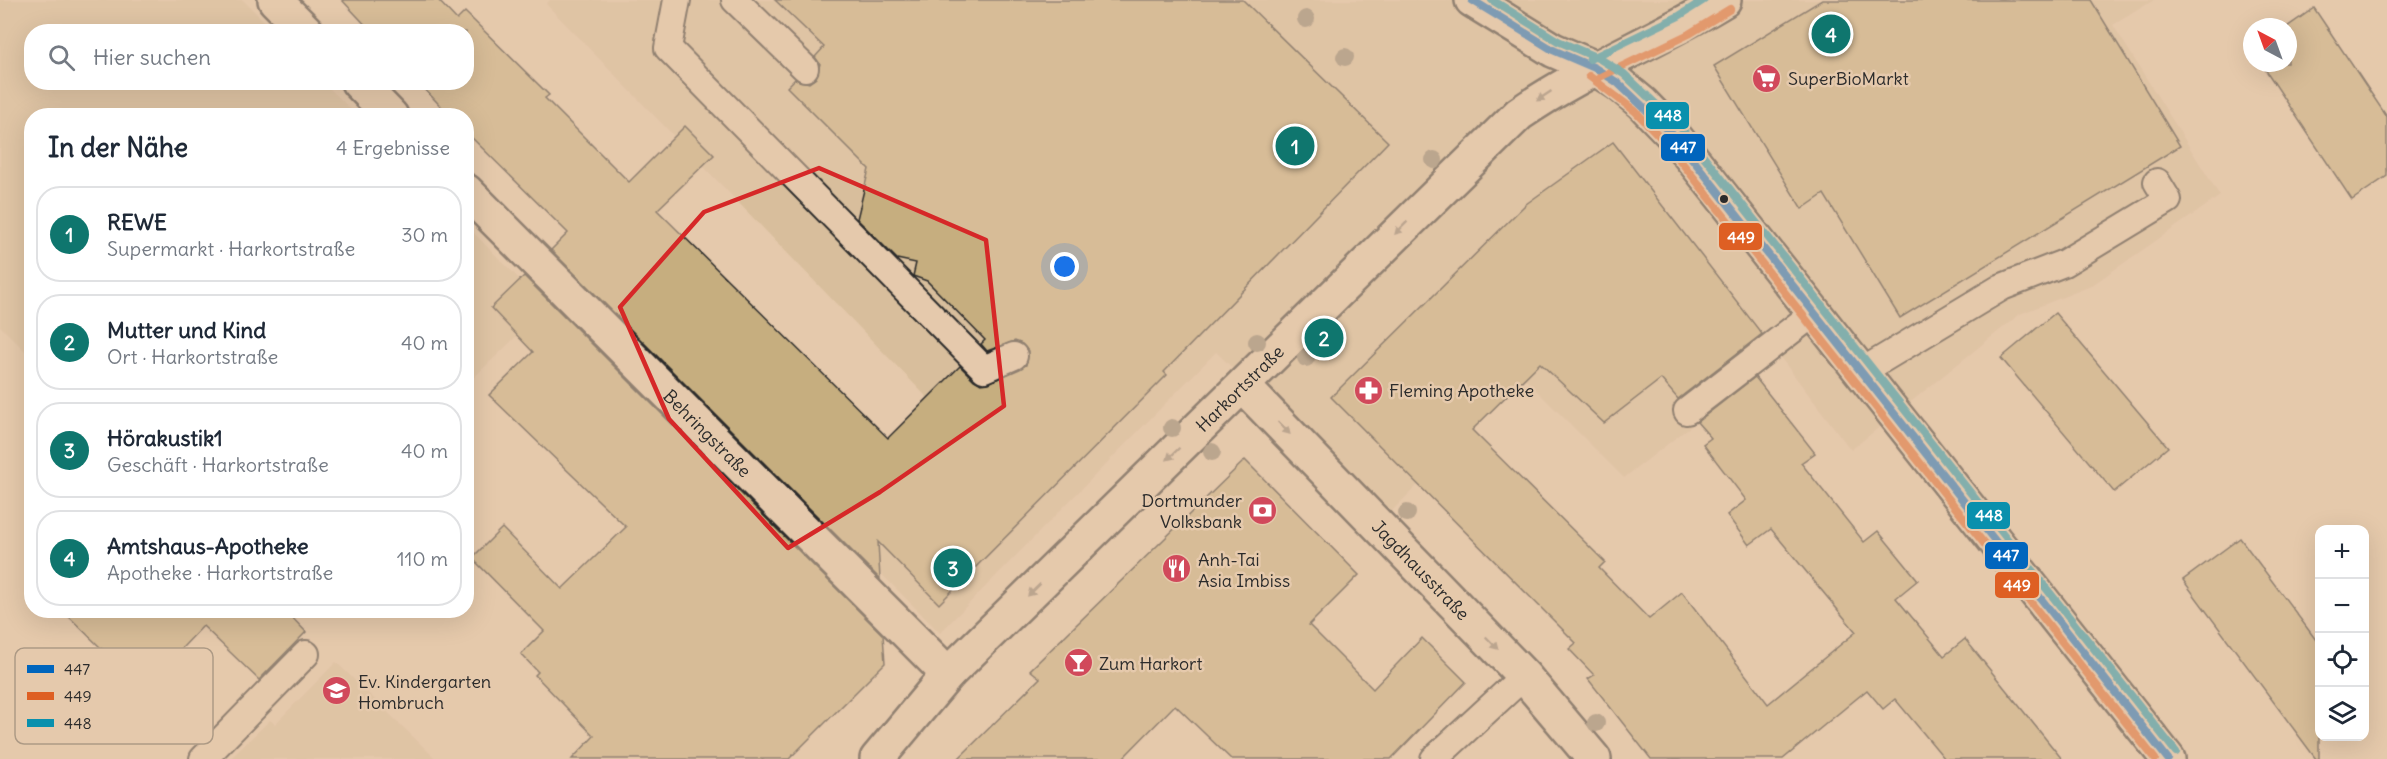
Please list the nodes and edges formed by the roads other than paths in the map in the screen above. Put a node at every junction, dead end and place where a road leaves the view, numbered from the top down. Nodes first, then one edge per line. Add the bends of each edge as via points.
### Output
1 (275, 0) edge
2 (677, 0) edge
3 (735, 0) edge
4 (1472, 0) edge
5 (1724, 0) edge
6 (299, 24) edge
7 (805, 68) dead end
8 (1595, 68) junction
9 (366, 90) edge
10 (383, 108) edge
11 (2157, 182) dead end
12 (474, 199) edge
13 (1814, 313) junction
14 (1014, 356) dead end
15 (1861, 372) junction
16 (1243, 386) junction
17 (1687, 411) dead end
18 (306, 654) dead end
19 (948, 674) junction
20 (1524, 676) junction
21 (203, 759) edge
22 (877, 759) edge
23 (1434, 759) edge
24 (1594, 759) edge
25 (2168, 759) edge

1 - 6 street
2 - 14 lane via 668,48 984,369
3 - 7 lane
4 - 8 street via 1553,50
5 - 8 street, Harkortstraße via 1666,34
8 - 13 street via 1642,103 1675,137
8 -> 16 street, Harkortstraße via 1519,114
9 - 10 street
11 - 15 lane via 2168,200 2064,263 2002,287
12 - 19 street, Behringstraße
13 - 15 street
13 - 17 lane
15 - 25 street
16 -> 19 street, Harkortstraße
16 -> 20 street, Jagdhausstraße
18 - 21 lane
19 - 22 street, Harkortstraße
20 - 23 lane
20 - 24 street, Jagdhausstraße

